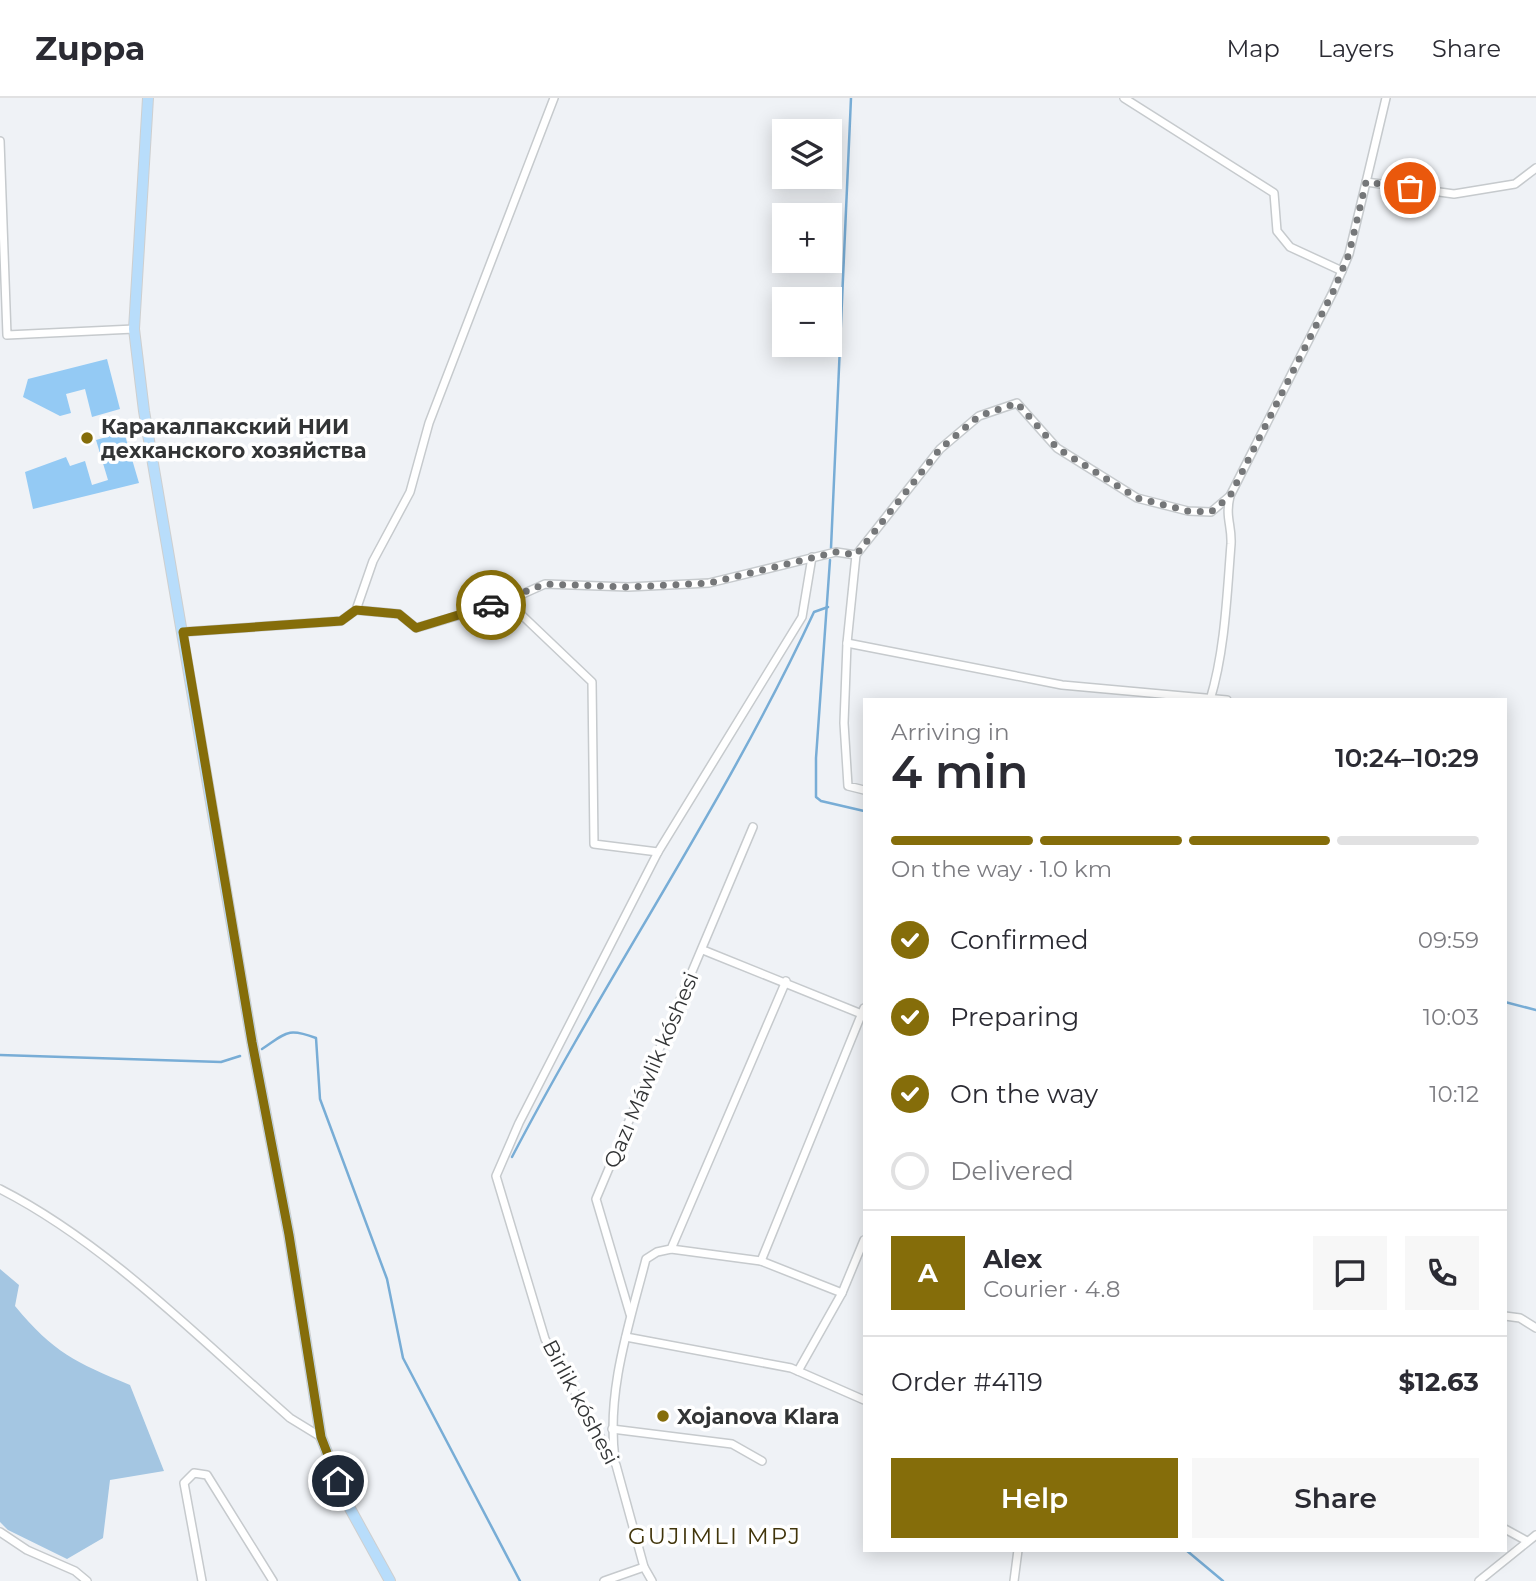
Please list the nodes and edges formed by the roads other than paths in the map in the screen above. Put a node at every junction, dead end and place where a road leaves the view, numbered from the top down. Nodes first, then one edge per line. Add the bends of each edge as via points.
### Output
1 (148, 98) edge
2 (554, 98) edge
3 (1124, 98) edge
4 (1386, 98) edge
5 (0, 141) edge
6 (1536, 168) edge
7 (1366, 182) junction
8 (1342, 271) junction
9 (134, 330) junction
10 (1230, 496) junction
11 (856, 555) junction
12 (812, 557) junction
13 (507, 601) junction
14 (356, 610) junction
15 (183, 632) junction
16 (847, 643) junction
17 (1211, 698) edge
18 (863, 790) edge
19 (752, 827) dead end
20 (658, 852) junction
21 (703, 950) junction
22 (786, 981) junction
23 (863, 1012) edge
24 (863, 1014) edge
25 (0, 1189) edge
26 (863, 1242) edge
27 (671, 1249) junction
28 (761, 1261) junction
29 (842, 1293) junction
30 (1507, 1316) edge
31 (631, 1317) junction
32 (1536, 1328) edge
33 (626, 1337) junction
34 (798, 1371) junction
35 (863, 1400) edge
36 (612, 1429) junction
37 (321, 1437) junction
38 (762, 1461) dead end
39 (616, 1465) junction
40 (1507, 1529) edge
41 (0, 1532) edge
42 (1536, 1535) edge
43 (1527, 1541) junction
44 (1018, 1552) edge
45 (645, 1567) junction
46 (87, 1581) edge
47 (202, 1581) edge
48 (273, 1581) edge
49 (390, 1581) edge
50 (604, 1581) edge
51 (652, 1581) edge
52 (1014, 1581) edge
53 (1479, 1581) edge

1 - 9 main road
2 - 14 street via 468,315 410,492 373,561
3 - 8 street via 1274,193 1277,231 1290,247
4 - 7 street
5 - 9 street via 7,335
6 - 7 street via 1515,184 1454,194
7 - 8 street
8 - 10 street
9 - 15 main road
10 - 11 street via 1211,512 1137,498 1057,448 1017,403 979,416 940,449
10 - 17 street via 1226,595
11 - 12 street via 836,552
11 - 16 street
12 - 13 street via 709,583 628,587 545,584
12 - 20 street via 802,617
13 - 14 street via 416,628 399,614
13 - 20 street via 592,682 594,844
14 - 15 street via 341,621
15 - 37 main road
16 - 17 street via 1062,685
16 - 18 street via 844,723 848,786
19 - 21 street, Qazı Máwlik kóshesi
20 - 39 street, Birlik kóshesi via 496,1176 545,1339
21 - 22 street
21 - 31 street, Qazı Máwlik kóshesi via 596,1199
22 - 23 street
22 - 27 street
24 - 28 street
25 - 37 street via 37,1208 96,1250 290,1418
26 - 29 street
27 - 28 street
27 - 31 street via 646,1259
28 - 29 street
29 - 34 street
30 - 32 street
31 - 33 street
33 - 34 street
33 - 36 street
34 - 35 street
36 - 38 street via 732,1444
36 - 39 street
37 - 49 main road via 347,1503
39 - 45 street, Birlik kóshesi
40 - 43 street
41 - 46 street
42 - 43 street
43 - 53 street
44 - 52 street
45 - 50 street
45 - 51 street, Birlik kóshesi
47 - 48 street via 184,1483 194,1473 207,1475

